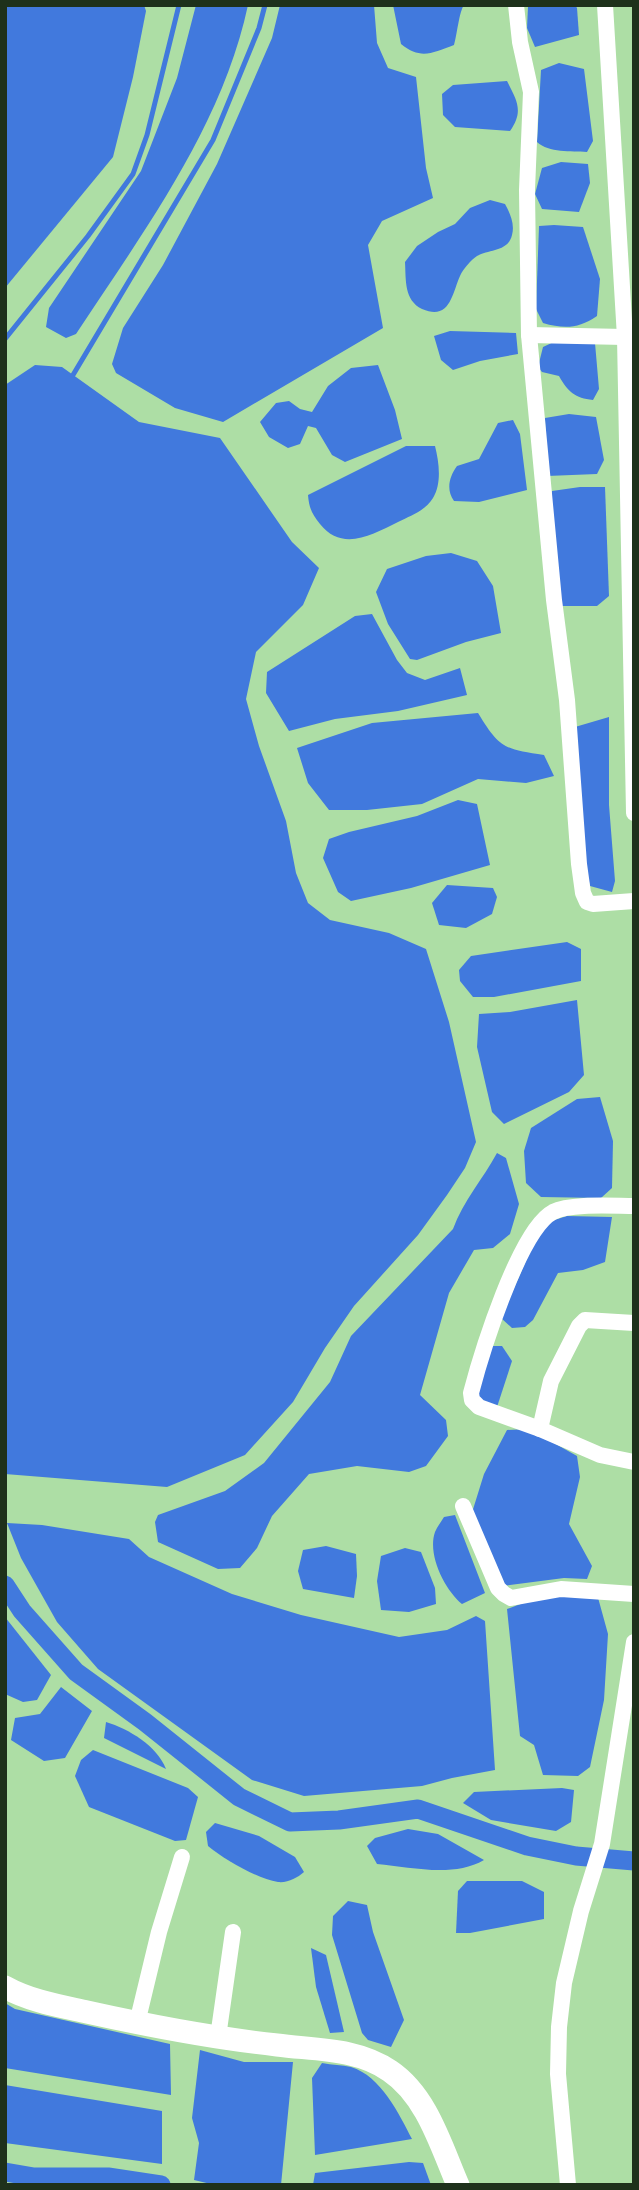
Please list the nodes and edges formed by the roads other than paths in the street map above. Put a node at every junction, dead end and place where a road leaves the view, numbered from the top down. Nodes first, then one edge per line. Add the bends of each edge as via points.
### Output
1 (516, 5) edge
2 (605, 5) edge
3 (528, 335) junction
4 (625, 337) junction
5 (634, 813) edge
6 (634, 901) edge
7 (634, 1206) edge
8 (634, 1323) edge
9 (540, 1429) junction
10 (634, 1462) edge
11 (463, 1506) dead end
12 (634, 1594) edge
13 (634, 1643) edge
14 (182, 1857) dead end
15 (233, 1932) dead end
16 (5, 1987) edge
17 (137, 2023) junction
18 (218, 2037) junction
19 (458, 2185) edge
20 (568, 2185) edge

1 - 3 street via 531,92
2 - 4 street
3 - 4 street
3 - 6 street via 583,893 593,904
4 - 5 street
7 - 9 street via 554,1212 537,1228 513,1275 481,1357 472,1401
8 - 9 street via 585,1320 579,1326 551,1381
9 - 10 street via 600,1455
11 - 12 street via 498,1588 511,1598 561,1589
13 - 20 street via 602,1844 581,1911 558,2027
14 - 17 street
15 - 18 street
16 - 17 street via 40,2001
17 - 18 street
18 - 19 street via 332,2050 364,2058 391,2072 420,2104

